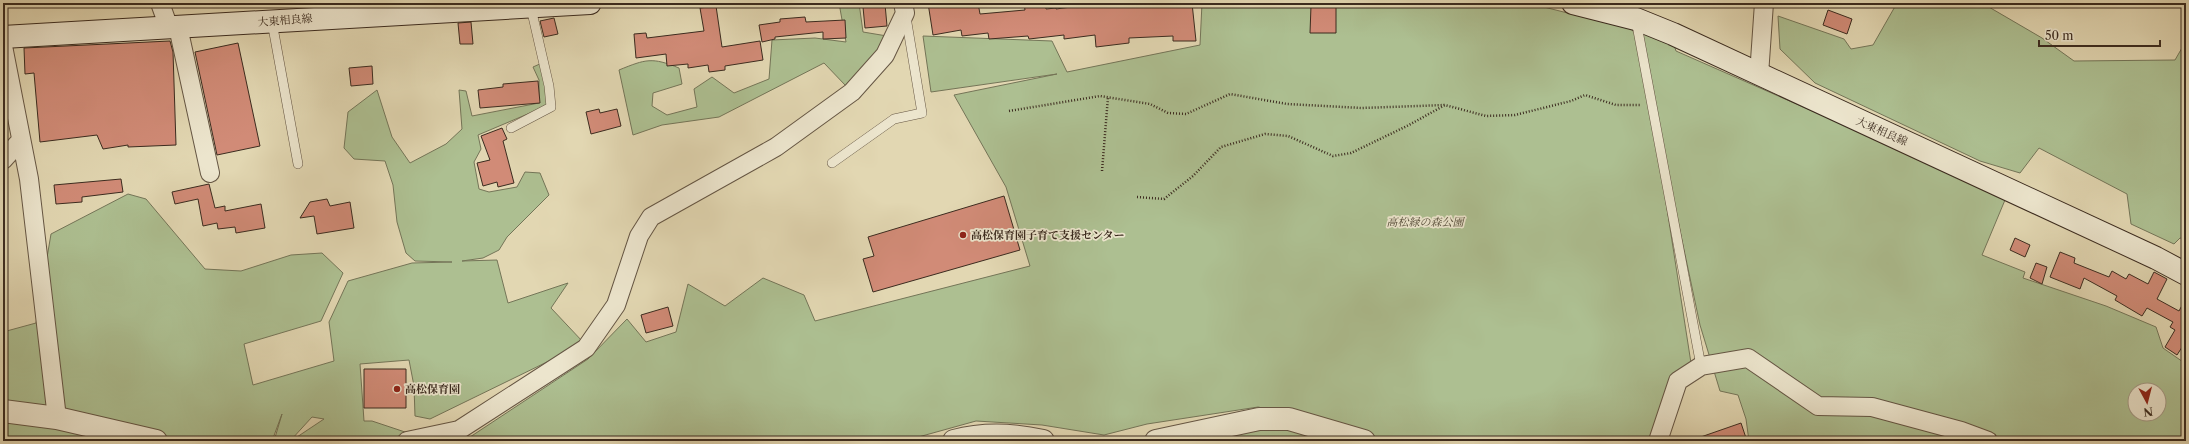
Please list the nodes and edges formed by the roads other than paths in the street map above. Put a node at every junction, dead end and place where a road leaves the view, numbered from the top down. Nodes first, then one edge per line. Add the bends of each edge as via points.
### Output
1 (160, 3) edge
2 (590, 3) edge
3 (1573, 3) edge
4 (1764, 3) edge
5 (568, 4) edge
6 (531, 8) junction
7 (904, 8) edge
8 (1636, 18) junction
9 (272, 21) junction
10 (174, 28) junction
11 (3, 37) edge
12 (3, 46) edge
13 (1759, 75) junction
14 (511, 128) dead end
15 (21, 140) junction
16 (3, 160) edge
17 (832, 163) dead end
18 (298, 164) dead end
19 (210, 173) dead end
20 (2186, 274) edge
21 (1702, 366) junction
22 (3, 411) edge
23 (57, 418) junction
24 (156, 441) edge
25 (407, 441) edge
26 (954, 441) edge
27 (1042, 441) edge
28 (1156, 441) edge
29 (1364, 441) edge
30 (1658, 441) edge
31 (1988, 441) edge

1 - 10 street
2 - 5 main road, 大東相良線
3 - 8 main road, 大東相良線
4 - 13 street
5 - 6 main road, 大東相良線
6 - 9 main road, 大東相良線
6 - 14 lane via 550,86 551,107
7 - 17 lane via 922,113 894,119
7 - 25 street via 885,55 852,92 776,147 652,217 639,236 616,305 586,348 458,430
8 - 13 main road, 大東相良線
8 - 21 lane
9 - 10 main road, 大東相良線
9 - 18 lane
10 - 11 main road, 大東相良線
10 - 19 street
12 - 15 street
13 - 20 main road, 大東相良線 via 2088,226
15 - 16 street
15 - 23 street via 29,179
21 - 30 street via 1678,381
21 - 31 street via 1748,358 1818,406 1872,407 1962,431
22 - 23 main road
23 - 24 main road
26 - 27 main road via 970,436 996,434
28 - 29 main road via 1259,418 1288,419

